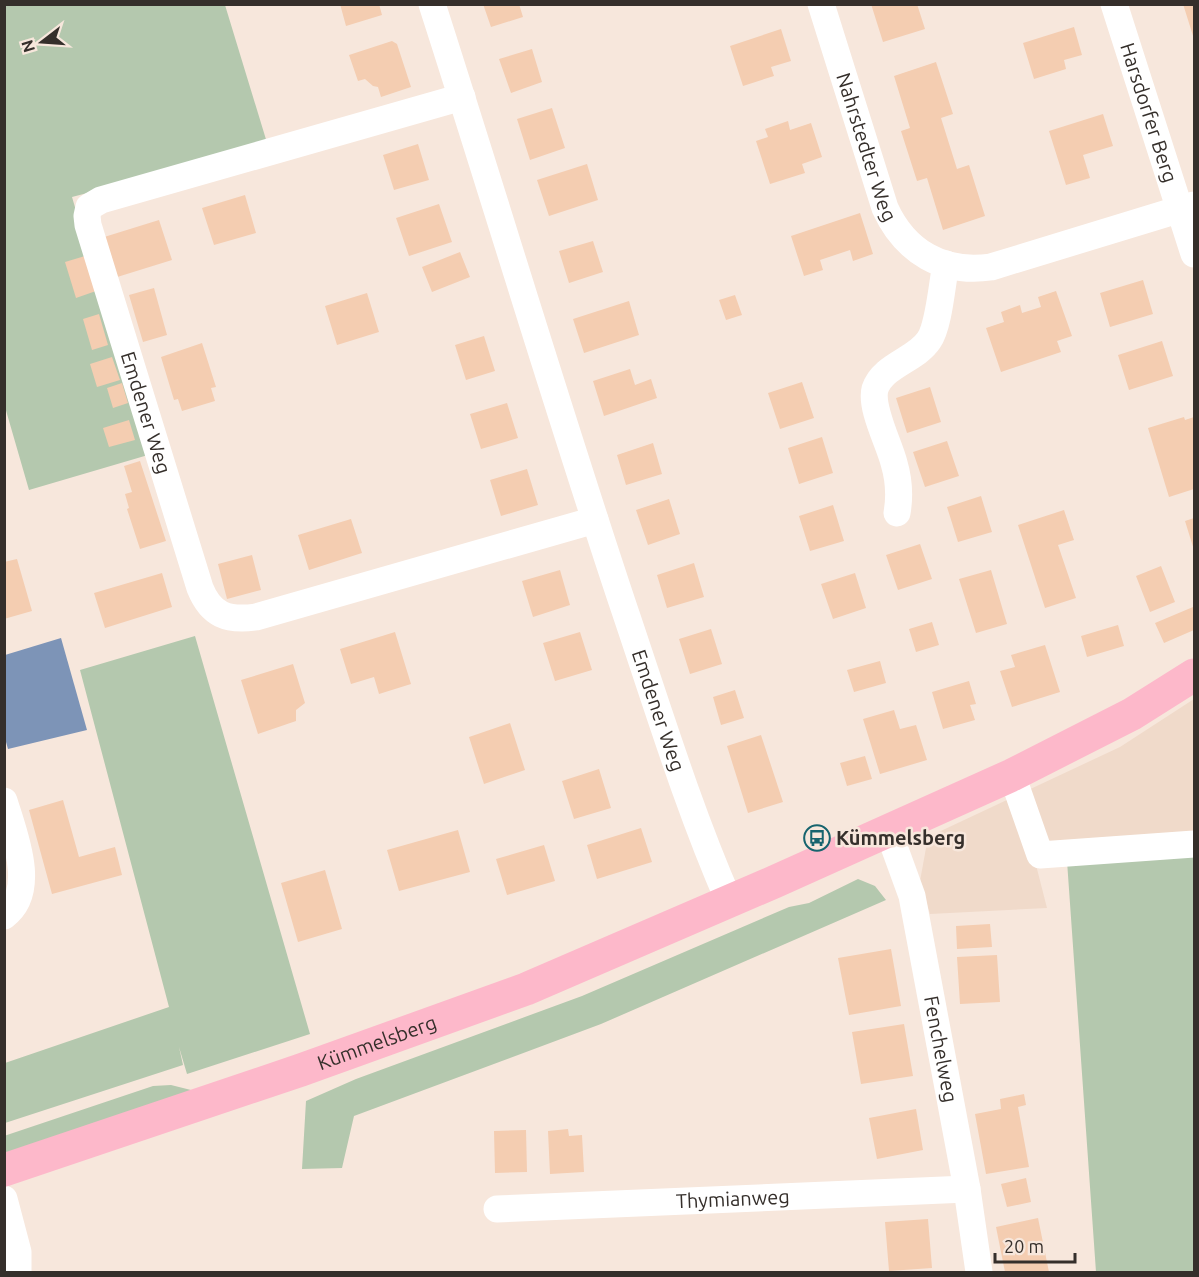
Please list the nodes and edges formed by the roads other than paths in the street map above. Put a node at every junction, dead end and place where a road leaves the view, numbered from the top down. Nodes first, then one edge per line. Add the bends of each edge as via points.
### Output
1 (432, 4) edge
2 (821, 4) edge
3 (1114, 4) edge
4 (462, 97) junction
5 (1187, 207) edge
6 (1194, 254) edge
7 (946, 264) junction
8 (897, 513) dead end
9 (595, 520) junction
10 (1194, 675) edge
11 (1012, 775) junction
12 (4, 801) edge
13 (888, 831) junction
14 (1194, 844) edge
15 (729, 901) junction
16 (4, 916) edge
17 (4, 1170) edge
18 (967, 1189) junction
19 (4, 1199) edge
20 (497, 1209) dead end
21 (18, 1272) edge
22 (979, 1272) edge

1 - 4 street, Emdener Weg
2 - 7 street, Nahrstedter Weg via 889,217 908,244
3 - 5 street, Harsdorfer Berg
4 - 9 street, Emdener Weg
4 - 9 street, Emdener Weg via 101,200 89,207 88,225 197,576 206,602 214,610 234,618 256,618
5 - 6 street, Harsdorfer Berg
5 - 7 street, Nahrstedter Weg via 1003,264 976,268
7 - 8 street via 932,336 920,350 885,374 875,388 875,406 898,483
9 - 15 street, Emdener Weg via 692,807
10 - 11 main road, Kümmelsberg via 1132,714
11 - 13 main road, Kümmelsberg
11 - 14 street via 1040,855
12 - 16 street via 18,848 23,884 13,910
13 - 15 main road, Kümmelsberg
13 - 18 street, Fenchelweg via 912,896
15 - 17 main road, Kümmelsberg via 526,989 301,1071
18 - 20 street, Thymianweg
18 - 22 street, Fenchelweg
19 - 21 street via 18,1252

